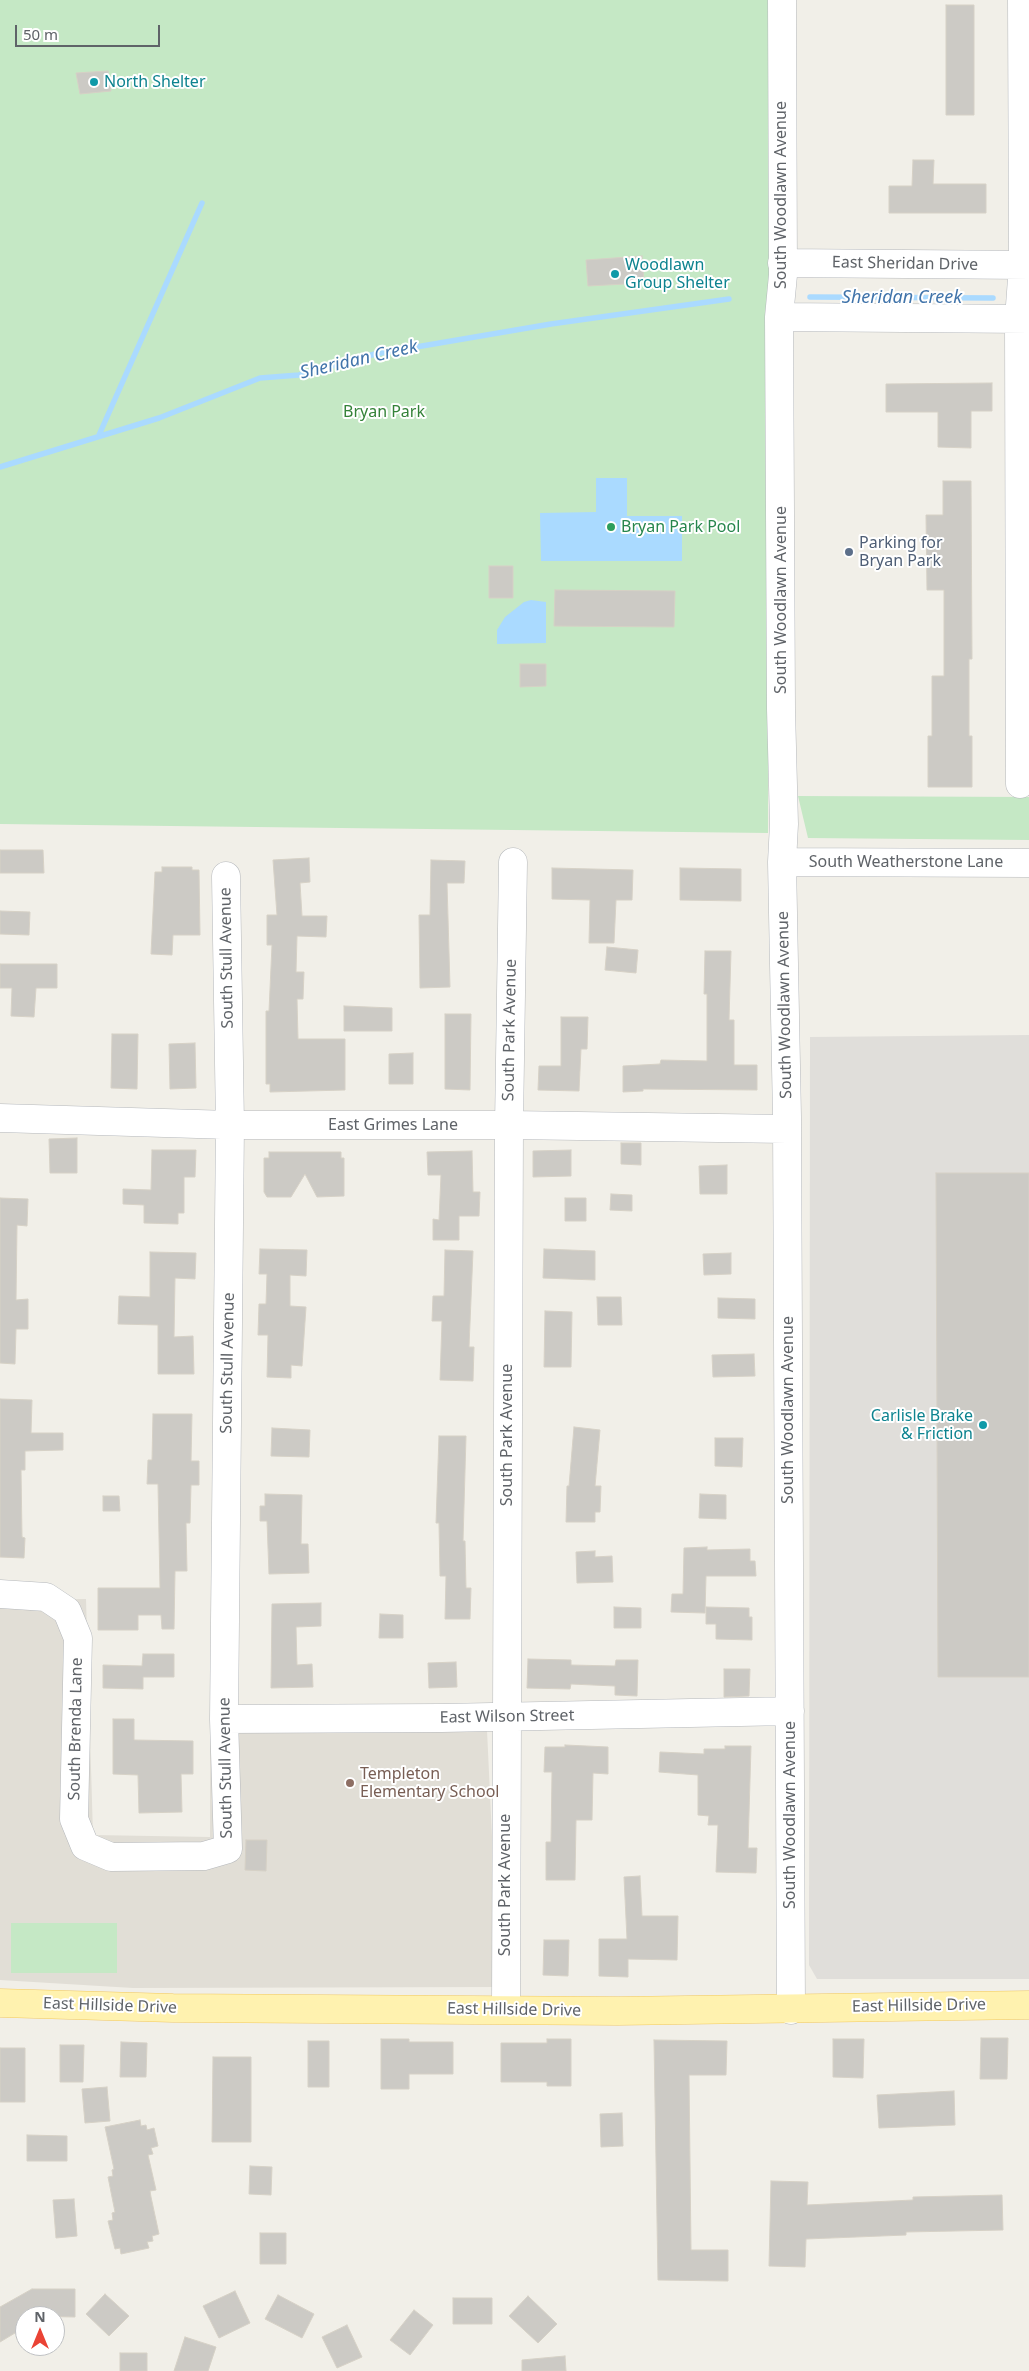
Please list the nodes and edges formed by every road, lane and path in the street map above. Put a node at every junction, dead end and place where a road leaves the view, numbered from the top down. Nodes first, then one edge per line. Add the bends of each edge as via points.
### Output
1 (782, 0) edge
2 (1022, 0) edge
3 (782, 263) junction
4 (1026, 265) edge
5 (779, 317) junction
6 (1024, 319) edge
7 (1020, 784) dead end
8 (513, 862) dead end
9 (782, 862) junction
10 (1029, 863) edge
11 (226, 876) dead end
12 (0, 1118) edge
13 (230, 1125) junction
14 (508, 1125) junction
15 (787, 1129) junction
16 (0, 1594) edge
17 (790, 1711) junction
18 (505, 1717) junction
19 (224, 1719) junction
20 (228, 1850) joint
21 (0, 2003) edge
22 (1029, 2005) edge
23 (506, 2009) junction
24 (791, 2010) junction

1 - 3 street, South Woodlawn Avenue
2 - 4 street
3 - 4 street, East Sheridan Drive
3 - 5 street, South Woodlawn Avenue
4 - 6 street
5 - 6 street
5 - 9 street, South Woodlawn Avenue
6 - 7 street
8 - 14 street, South Park Avenue
9 - 10 street, South Weatherstone Lane
9 - 15 street, South Woodlawn Avenue
11 - 13 street, South Stull Avenue
12 - 13 street, East Grimes Lane
13 - 14 street, East Grimes Lane
13 - 19 street, South Stull Avenue
14 - 15 street, East Grimes Lane
14 - 18 street, South Park Avenue
15 - 17 street, South Woodlawn Avenue
16 - 20 street, South Brenda Lane via 46,1597 67,1611 78,1638 74,1819 85,1846 111,1857 204,1856
17 - 18 street, East Wilson Street
17 - 24 street, South Woodlawn Avenue
18 - 19 street, East Wilson Street
18 - 23 street, South Park Avenue
19 - 20 street, South Stull Avenue
21 - 23 main road, East Hillside Drive via 173,2008
22 - 24 main road, East Hillside Drive
23 - 24 main road, East Hillside Drive

